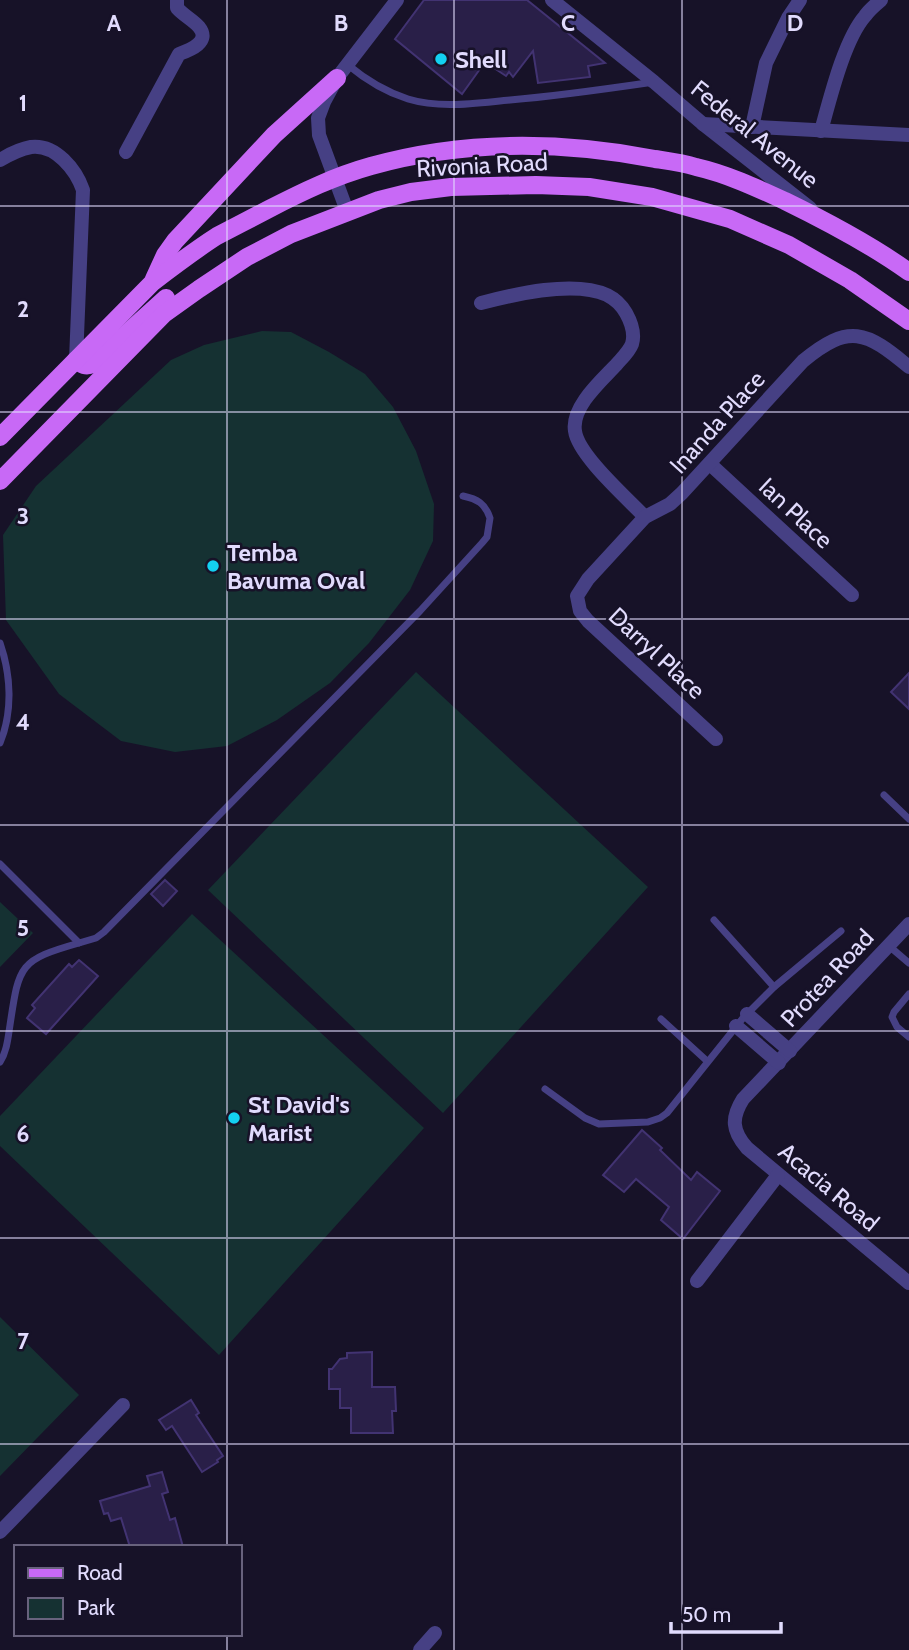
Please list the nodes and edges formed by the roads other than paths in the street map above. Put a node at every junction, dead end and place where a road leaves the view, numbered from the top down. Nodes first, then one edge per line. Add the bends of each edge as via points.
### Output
1 (177, 0) edge
2 (397, 0) edge
3 (552, 0) edge
4 (800, 0) edge
5 (881, 0) edge
6 (342, 72) junction
7 (654, 82) junction
8 (703, 124) junction
9 (752, 127) junction
10 (821, 131) junction
11 (909, 135) edge
12 (126, 152) dead end
13 (0, 160) edge
14 (335, 178) junction
15 (347, 211) junction
16 (827, 221) junction
17 (247, 257) junction
18 (909, 272) edge
19 (153, 282) junction
20 (481, 303) dead end
21 (909, 321) edge
22 (76, 360) junction
23 (909, 367) edge
24 (0, 436) edge
25 (710, 464) junction
26 (0, 481) edge
27 (463, 496) dead end
28 (646, 517) junction
29 (852, 595) dead end
30 (577, 596) joint
31 (0, 643) edge
32 (716, 739) dead end
33 (0, 743) edge
34 (884, 795) dead end
35 (909, 819) edge
36 (0, 864) edge
37 (714, 920) dead end
38 (841, 930) dead end
39 (906, 933) edge
40 (79, 943) junction
41 (889, 946) junction
42 (909, 963) edge
43 (775, 987) junction
44 (909, 994) edge
45 (747, 1014) junction
46 (662, 1019) dead end
47 (736, 1026) junction
48 (909, 1037) edge
49 (790, 1051) junction
50 (707, 1061) junction
51 (0, 1062) edge
52 (779, 1063) junction
53 (545, 1089) dead end
54 (735, 1117) joint
55 (778, 1175) junction
56 (697, 1281) dead end
57 (909, 1283) edge
58 (122, 1405) dead end
59 (0, 1532) edge
60 (435, 1633) dead end
61 (420, 1650) edge

1 - 12 street via 177,8 199,27 201,42 179,54
2 - 6 street
3 - 7 street, Federal Avenue
4 - 9 street via 766,63
5 - 10 street via 853,33
6 - 7 lane, Federal Avenue via 410,100 431,103 574,94
6 - 14 street via 318,118 319,135
6 - 19 main road via 274,135 174,241
7 - 8 street, Federal Avenue
8 - 9 street
8 - 16 street, Federal Avenue
9 - 10 street
10 - 11 street
13 - 22 street via 33,146 47,149 70,166 83,190
14 - 15 street
14 - 16 main road, Rivonia Road via 426,154 552,146 619,152 697,167
14 - 19 main road, Rivonia Road via 217,237
15 - 17 main road, Rivonia Road
15 - 21 main road, Rivonia Road via 411,192 452,187 589,187 652,197 730,219 789,245
16 - 18 main road, Rivonia Road
17 - 22 main road via 189,281 93,364
17 - 26 main road, Rivonia Road via 164,314
19 - 22 main road, Rivonia Road
20 - 28 street via 566,289 608,295 621,306 633,331 632,344 585,400 574,427 584,454
22 - 24 main road, Rivonia Road
23 - 25 street, Inanda Place via 886,347 862,336 832,341 803,361
25 - 28 street, Inanda Place via 670,504
25 - 29 street, Ian Place
27 - 40 lane via 482,503 491,517 482,543 104,932
28 - 30 street, Inanda Place
30 - 32 street, Darryl Place via 588,621
31 - 33 lane via 9,710
34 - 35 lane
36 - 40 lane
37 - 43 lane
38 - 43 lane
39 - 41 street, Protea Road
40 - 51 lane via 41,955 22,971
41 - 42 lane
41 - 49 street, Protea Road
43 - 45 lane
44 - 48 lane via 892,1017
45 - 47 lane
45 - 49 street
46 - 50 lane
47 - 50 lane
47 - 52 street, Protea Road
49 - 52 street, Protea Road
50 - 53 lane via 667,1113 648,1122 599,1124
52 - 54 street, Protea Road via 744,1099
54 - 55 street, Acacia Road via 738,1138
55 - 56 street
55 - 57 street, Acacia Road
58 - 59 street
60 - 61 street

